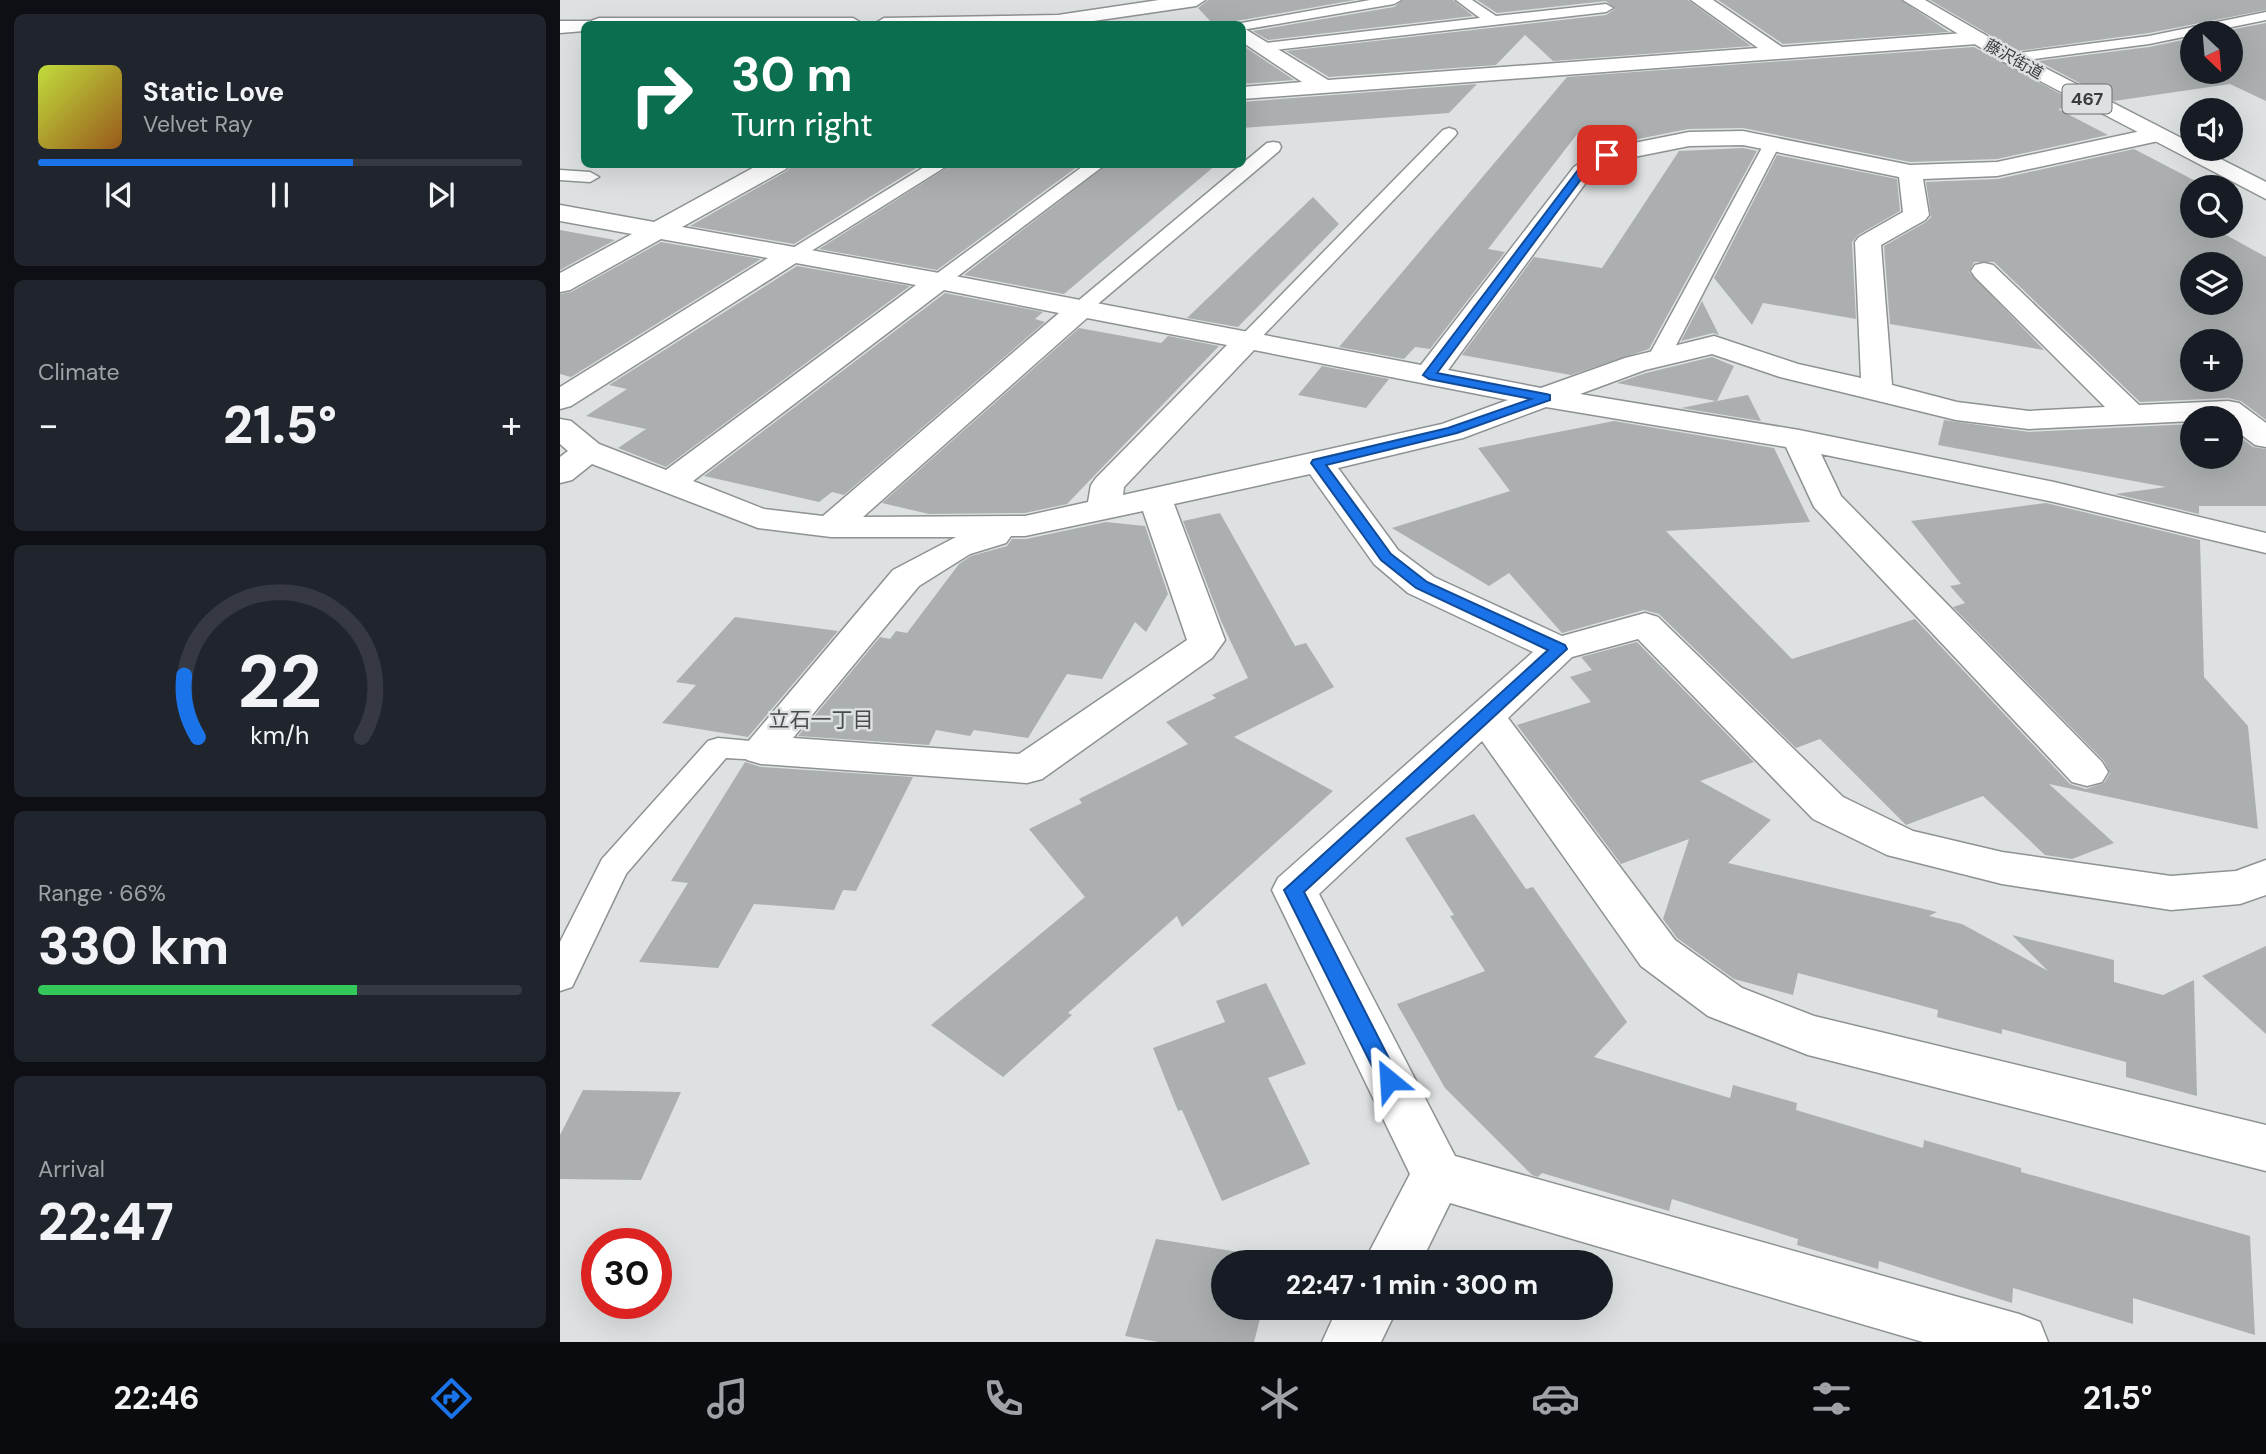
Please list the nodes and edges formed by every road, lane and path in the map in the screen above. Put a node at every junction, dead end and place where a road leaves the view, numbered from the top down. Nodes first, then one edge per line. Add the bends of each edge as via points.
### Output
1 (1394, 0) edge
2 (1462, 0) edge
3 (1700, 0) edge
4 (1912, 0) edge
5 (1197, 5) edge
6 (653, 6) dead end
7 (1606, 8) dead end
8 (2266, 16) edge
9 (602, 21) edge
10 (1075, 21) edge
11 (1493, 21) junction
12 (1246, 25) edge
13 (581, 26) edge
14 (560, 27) edge
15 (1246, 35) edge
16 (1977, 38) junction
17 (1266, 47) junction
18 (1778, 53) junction
19 (2011, 58) junction
20 (1324, 87) junction
21 (1246, 93) edge
22 (1449, 133) dead end
23 (2155, 135) junction
24 (1772, 144) junction
25 (1273, 148) dead end
26 (771, 168) edge
27 (935, 168) edge
28 (1093, 168) edge
29 (1910, 172) junction
30 (560, 175) edge
31 (590, 177) dead end
32 (2266, 191) edge
33 (560, 213) edge
34 (659, 231) junction
35 (793, 254) junction
36 (1984, 271) dead end
37 (939, 281) junction
38 (560, 284) edge
39 (1079, 310) junction
40 (1248, 340) junction
41 (1658, 359) junction
42 (1429, 375) junction
43 (1877, 390) junction
44 (1546, 398) junction
45 (560, 400) edge
46 (2132, 416) junction
47 (560, 428) edge
48 (2266, 438) edge
49 (1799, 440) junction
50 (589, 451) junction
51 (1318, 463) junction
52 (560, 473) edge
53 (668, 484) junction
54 (1155, 498) junction
55 (1103, 510) junction
56 (1025, 526) junction
57 (831, 527) junction
58 (2266, 543) edge
59 (1559, 649) junction
60 (1486, 717) junction
61 (761, 750) junction
62 (2087, 772) dead end
63 (2266, 877) edge
64 (560, 978) edge
65 (2266, 1148) edge
66 (1437, 1175) junction
67 (1398, 1250) edge
68 (1362, 1320) edge
69 (1351, 1342) edge
70 (2019, 1342) edge

1 - 12 lane
2 - 11 lane
3 - 18 main road
4 - 16 main road, 藤沢街道 / 467
5 - 10 main road
6 - 9 main road
7 - 11 lane
8 - 19 lane via 2149,40
11 - 17 lane
13 - 14 main road
15 - 17 main road
16 - 18 main road
16 - 19 main road, 藤沢街道 / 467
17 - 20 main road
18 - 20 main road
19 - 23 main road, 藤沢街道 / 467
20 - 21 main road
22 - 40 lane
23 - 29 main road via 1997,169
23 - 32 main road, 藤沢街道 / 467
24 - 29 main road
24 - 41 lane
24 - 42 main road via 1743,138 1689,139 1607,155 1582,172
25 - 39 lane
26 - 34 main road
27 - 35 lane
28 - 37 lane
29 - 43 main road via 1916,215 1868,242
30 - 31 lane
33 - 34 main road
34 - 35 main road
34 - 38 main road
35 - 37 main road
35 - 45 main road
36 - 46 main road
37 - 39 main road
37 - 53 main road
39 - 40 main road
39 - 57 main road
40 - 42 main road
40 - 55 main road via 1108,485
41 - 43 main road via 1714,345 1790,371
41 - 44 main road
42 - 44 main road
43 - 46 main road via 1956,411 2028,420
44 - 49 main road
44 - 51 main road via 1452,431
46 - 48 main road via 2228,410
47 - 50 main road
49 - 58 main road via 2054,492
49 - 62 main road via 1826,499
50 - 52 main road
50 - 53 main road
51 - 54 main road
51 - 59 main road via 1386,557 1421,585
53 - 57 main road via 758,518
54 - 55 main road
54 - 61 main road via 1206,640 1199,650 1027,769
55 - 56 main road
56 - 57 main road
56 - 61 main road via 958,547 906,578
59 - 60 main road
59 - 63 main road via 1645,625 1828,808 1902,844 2002,868 2171,893 2240,887
60 - 65 main road via 1658,953 1725,1002 1808,1035
60 - 66 main road via 1294,890
61 - 64 lane via 719,748 613,867
66 - 67 main road
66 - 70 main road
68 - 69 main road

